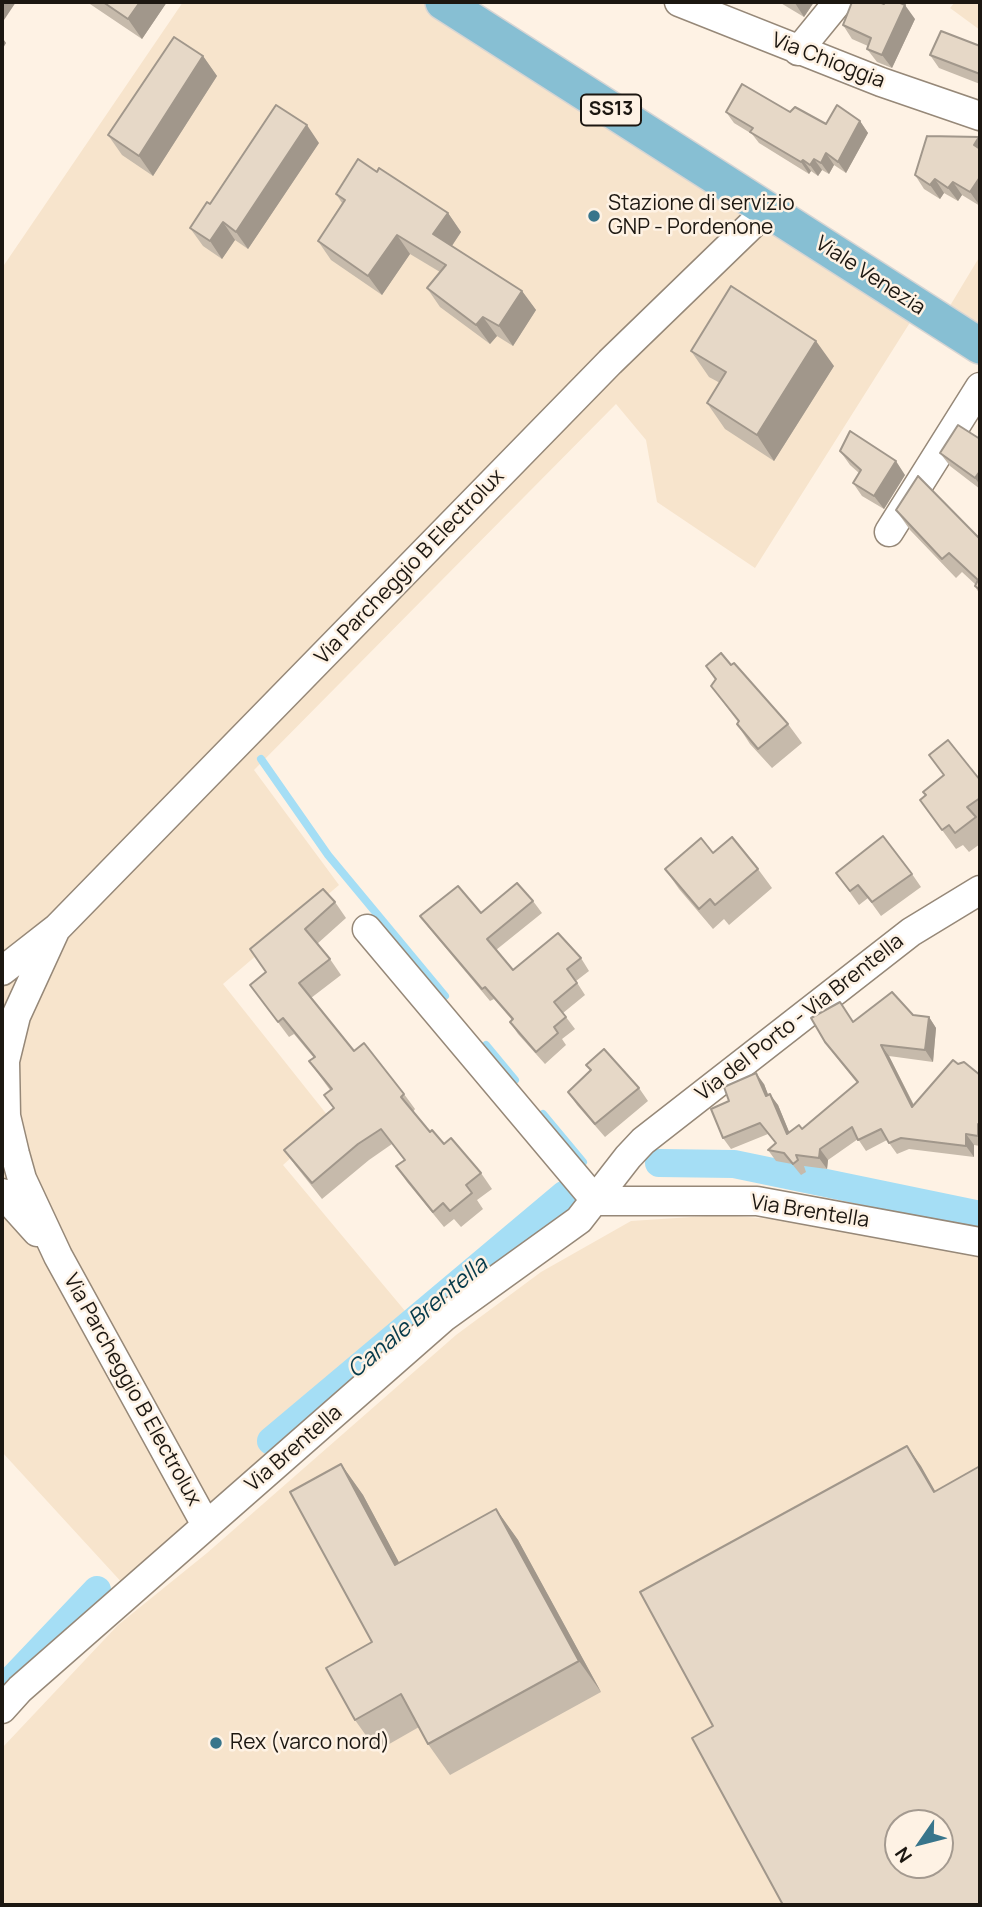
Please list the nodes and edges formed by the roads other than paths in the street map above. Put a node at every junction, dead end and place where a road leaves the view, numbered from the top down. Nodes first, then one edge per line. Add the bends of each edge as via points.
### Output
1 (443, 2) edge
2 (678, 2) edge
3 (838, 2) edge
4 (798, 51) junction
5 (980, 116) edge
6 (767, 210) junction
7 (980, 346) edge
8 (980, 387) edge
9 (889, 532) dead end
10 (980, 890) edge
11 (57, 928) junction
12 (367, 929) dead end
13 (2, 971) edge
14 (9, 1159) edge
15 (2, 1192) edge
16 (596, 1201) junction
17 (980, 1242) edge
18 (58, 1256) junction
19 (206, 1525) junction
20 (2, 1709) edge

1 - 6 main road, Viale Venezia / SS13
2 - 4 street, Via Chioggia
3 - 4 street
4 - 5 street, Via Chioggia
6 - 7 main road, Viale Venezia / SS13
6 - 11 street, Via Parcheggio B Electrolux via 610,362
8 - 9 street
10 - 16 street, Via del Porto - Via Brentella via 911,932 663,1124 628,1157
11 - 13 street, Via Parcheggio B Electrolux
11 - 14 street, Via Parcheggio B Electrolux via 16,1016 5,1061
12 - 16 street
14 - 18 street, Via Parcheggio B Electrolux
15 - 18 street, Via Parcheggio B Electrolux
16 - 17 street, Via Brentella via 757,1201
16 - 19 street, Via Brentella via 579,1220 443,1318
18 - 19 street, Via Parcheggio B Electrolux
19 - 20 street, Via Brentella

